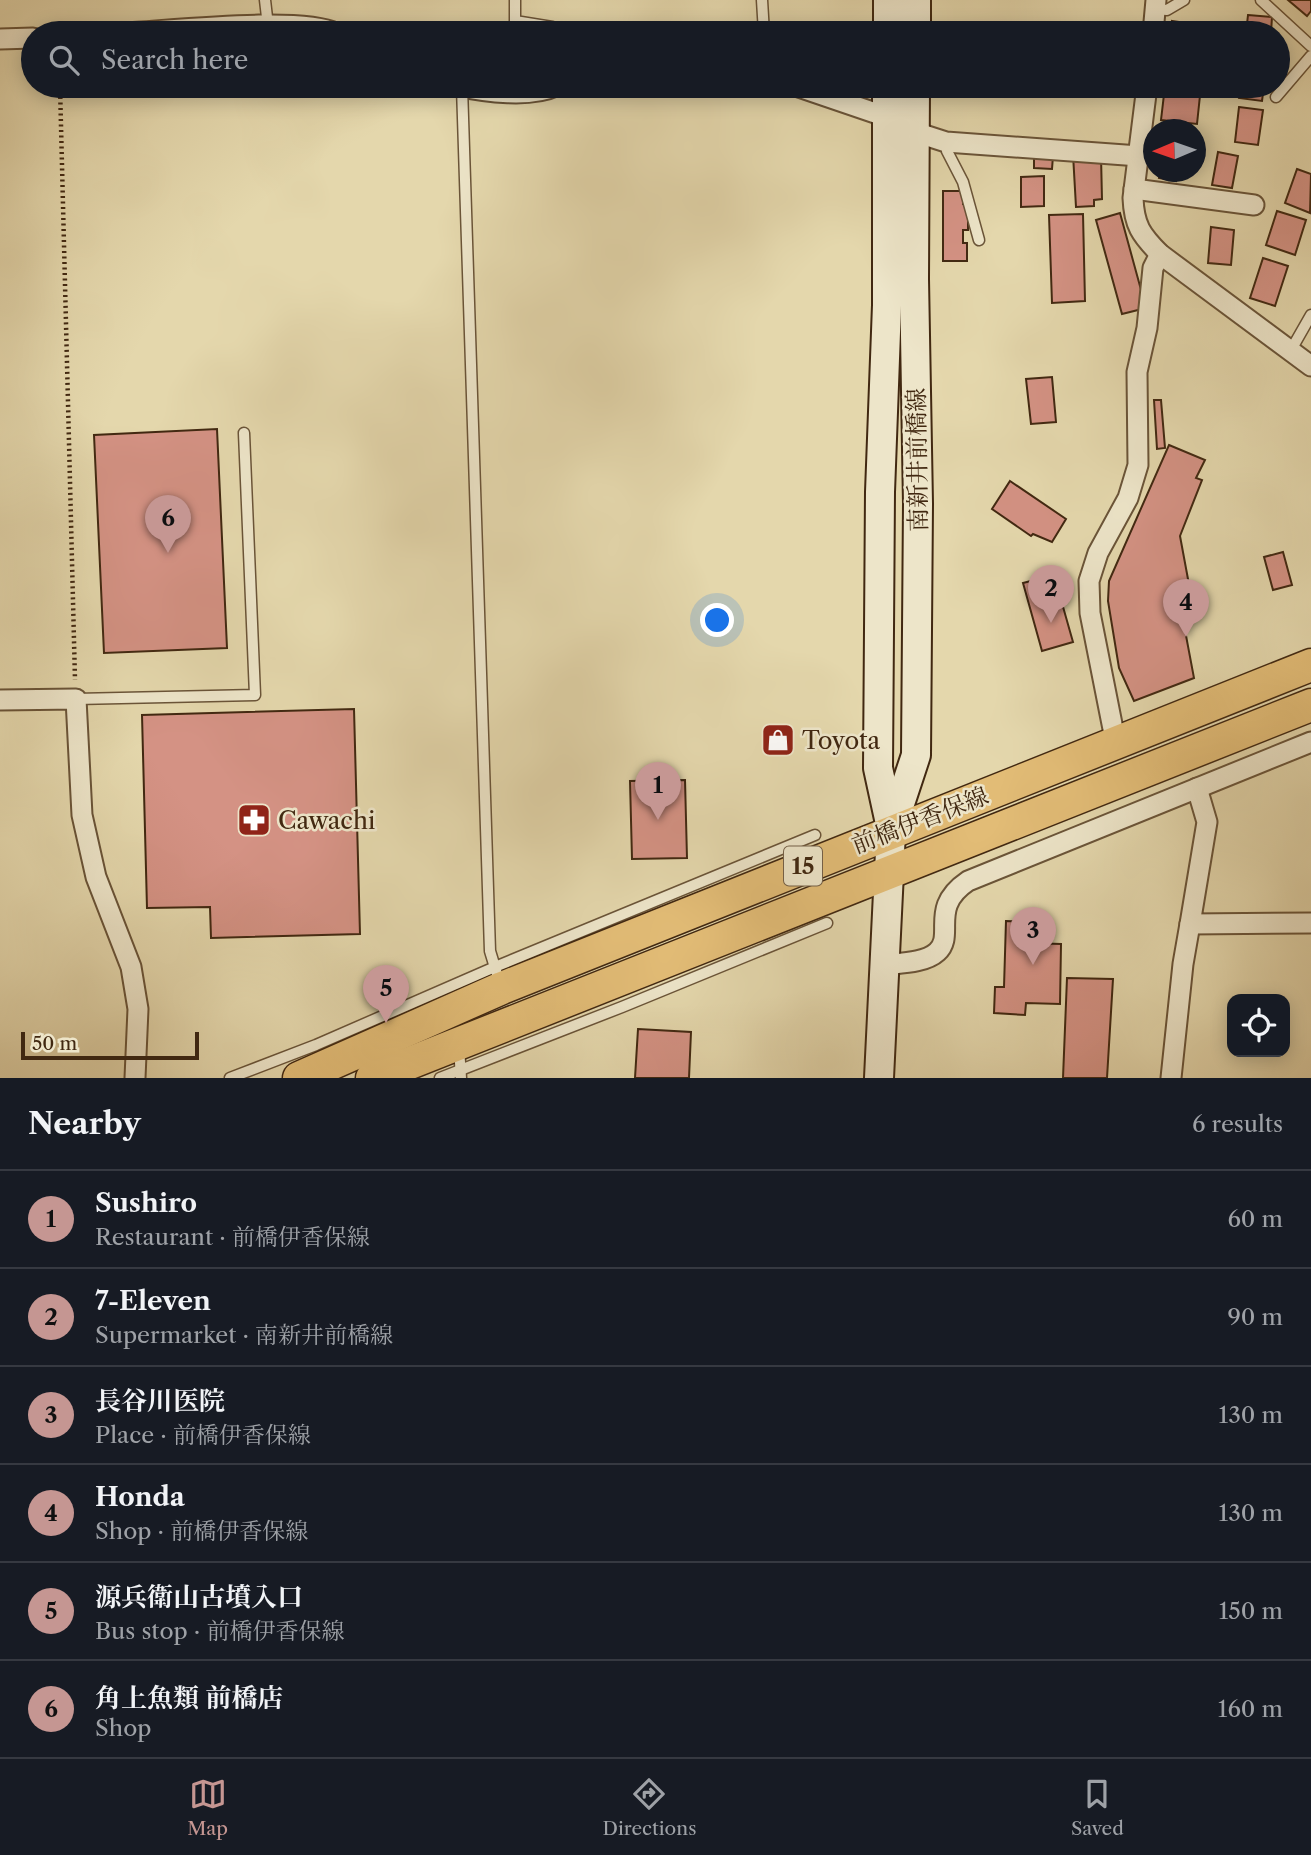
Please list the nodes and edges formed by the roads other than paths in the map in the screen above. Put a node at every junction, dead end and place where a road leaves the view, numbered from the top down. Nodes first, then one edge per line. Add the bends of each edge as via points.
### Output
1 (265, 0) edge
2 (515, 0) edge
3 (762, 0) edge
4 (888, 0) edge
5 (916, 0) edge
6 (1184, 0) edge
7 (1261, 0) edge
8 (1156, 5) edge
9 (267, 21) edge
10 (515, 21) edge
11 (763, 21) edge
12 (888, 21) edge
13 (916, 21) edge
14 (1284, 21) edge
15 (1290, 27) edge
16 (21, 38) edge
17 (0, 39) edge
18 (1311, 46) edge
19 (1311, 56) edge
20 (1290, 81) edge
21 (459, 98) edge
22 (831, 98) edge
23 (887, 98) edge
24 (915, 98) edge
25 (1146, 98) edge
26 (887, 117) junction
27 (915, 132) junction
28 (947, 142) junction
29 (1139, 156) junction
30 (1134, 189) junction
31 (1254, 205) dead end
32 (979, 240) dead end
33 (1160, 254) junction
34 (1311, 315) edge
35 (1291, 350) junction
36 (1311, 366) edge
37 (244, 433) dead end
38 (1311, 665) edge
39 (76, 699) junction
40 (0, 700) edge
41 (1311, 705) edge
42 (1311, 742) edge
43 (1118, 743) junction
44 (1197, 788) junction
45 (891, 831) junction
46 (815, 835) dead end
47 (888, 871) junction
48 (736, 880) junction
49 (827, 923) dead end
50 (1311, 923) edge
51 (1190, 924) junction
52 (716, 954) junction
53 (884, 965) junction
54 (498, 978) junction
55 (313, 1064) edge
56 (460, 1064) edge
57 (135, 1078) edge
58 (230, 1078) edge
59 (372, 1078) edge
60 (440, 1078) edge
61 (879, 1078) edge
62 (1171, 1078) edge

1 - 9 lane
2 - 10 lane
3 - 11 lane
4 - 12 main road
5 - 13 main road
6 - 8 lane via 1167,10
7 - 14 lane
15 - 18 lane
16 - 17 street
19 - 20 lane
21 - 54 lane via 490,951
22 - 26 street
23 - 26 main road, 南新井前橋線
24 - 27 main road, 南新井前橋線
25 - 29 street
26 - 27 street
26 - 45 main road, 南新井前橋線 via 878,768
27 - 28 street
27 - 45 main road, 南新井前橋線 via 916,755
28 - 29 street
28 - 32 lane
29 - 30 street
30 - 31 street
30 - 33 street via 1137,226
33 - 35 street
33 - 43 street via 1153,268 1137,372 1138,465 1090,581 1090,613
34 - 35 lane
35 - 36 street
37 - 39 lane via 255,695
38 - 43 main road, 前橋伊香保線 / 15
39 - 40 street
39 - 57 street via 82,815 96,877 131,968 138,1009
41 - 47 main road, 前橋伊香保線 / 15
42 - 44 street
43 - 45 main road, 前橋伊香保線 / 15
44 - 51 street via 1207,822
44 - 53 street via 968,881 947,901 940,951
45 - 47 main road, 南新井前橋線
45 - 48 main road, 前橋伊香保線 / 15
46 - 48 lane
47 - 52 main road, 前橋伊香保線 / 15
47 - 53 main road, 南新井前橋線
48 - 54 main road, 前橋伊香保線 / 15
49 - 52 lane
50 - 51 street
51 - 62 street
52 - 56 main road, 前橋伊香保線 / 15
53 - 61 main road, 南新井前橋線
54 - 55 main road, 前橋伊香保線 / 15
55 - 58 lane
56 - 59 main road, 前橋伊香保線 / 15
56 - 60 lane

